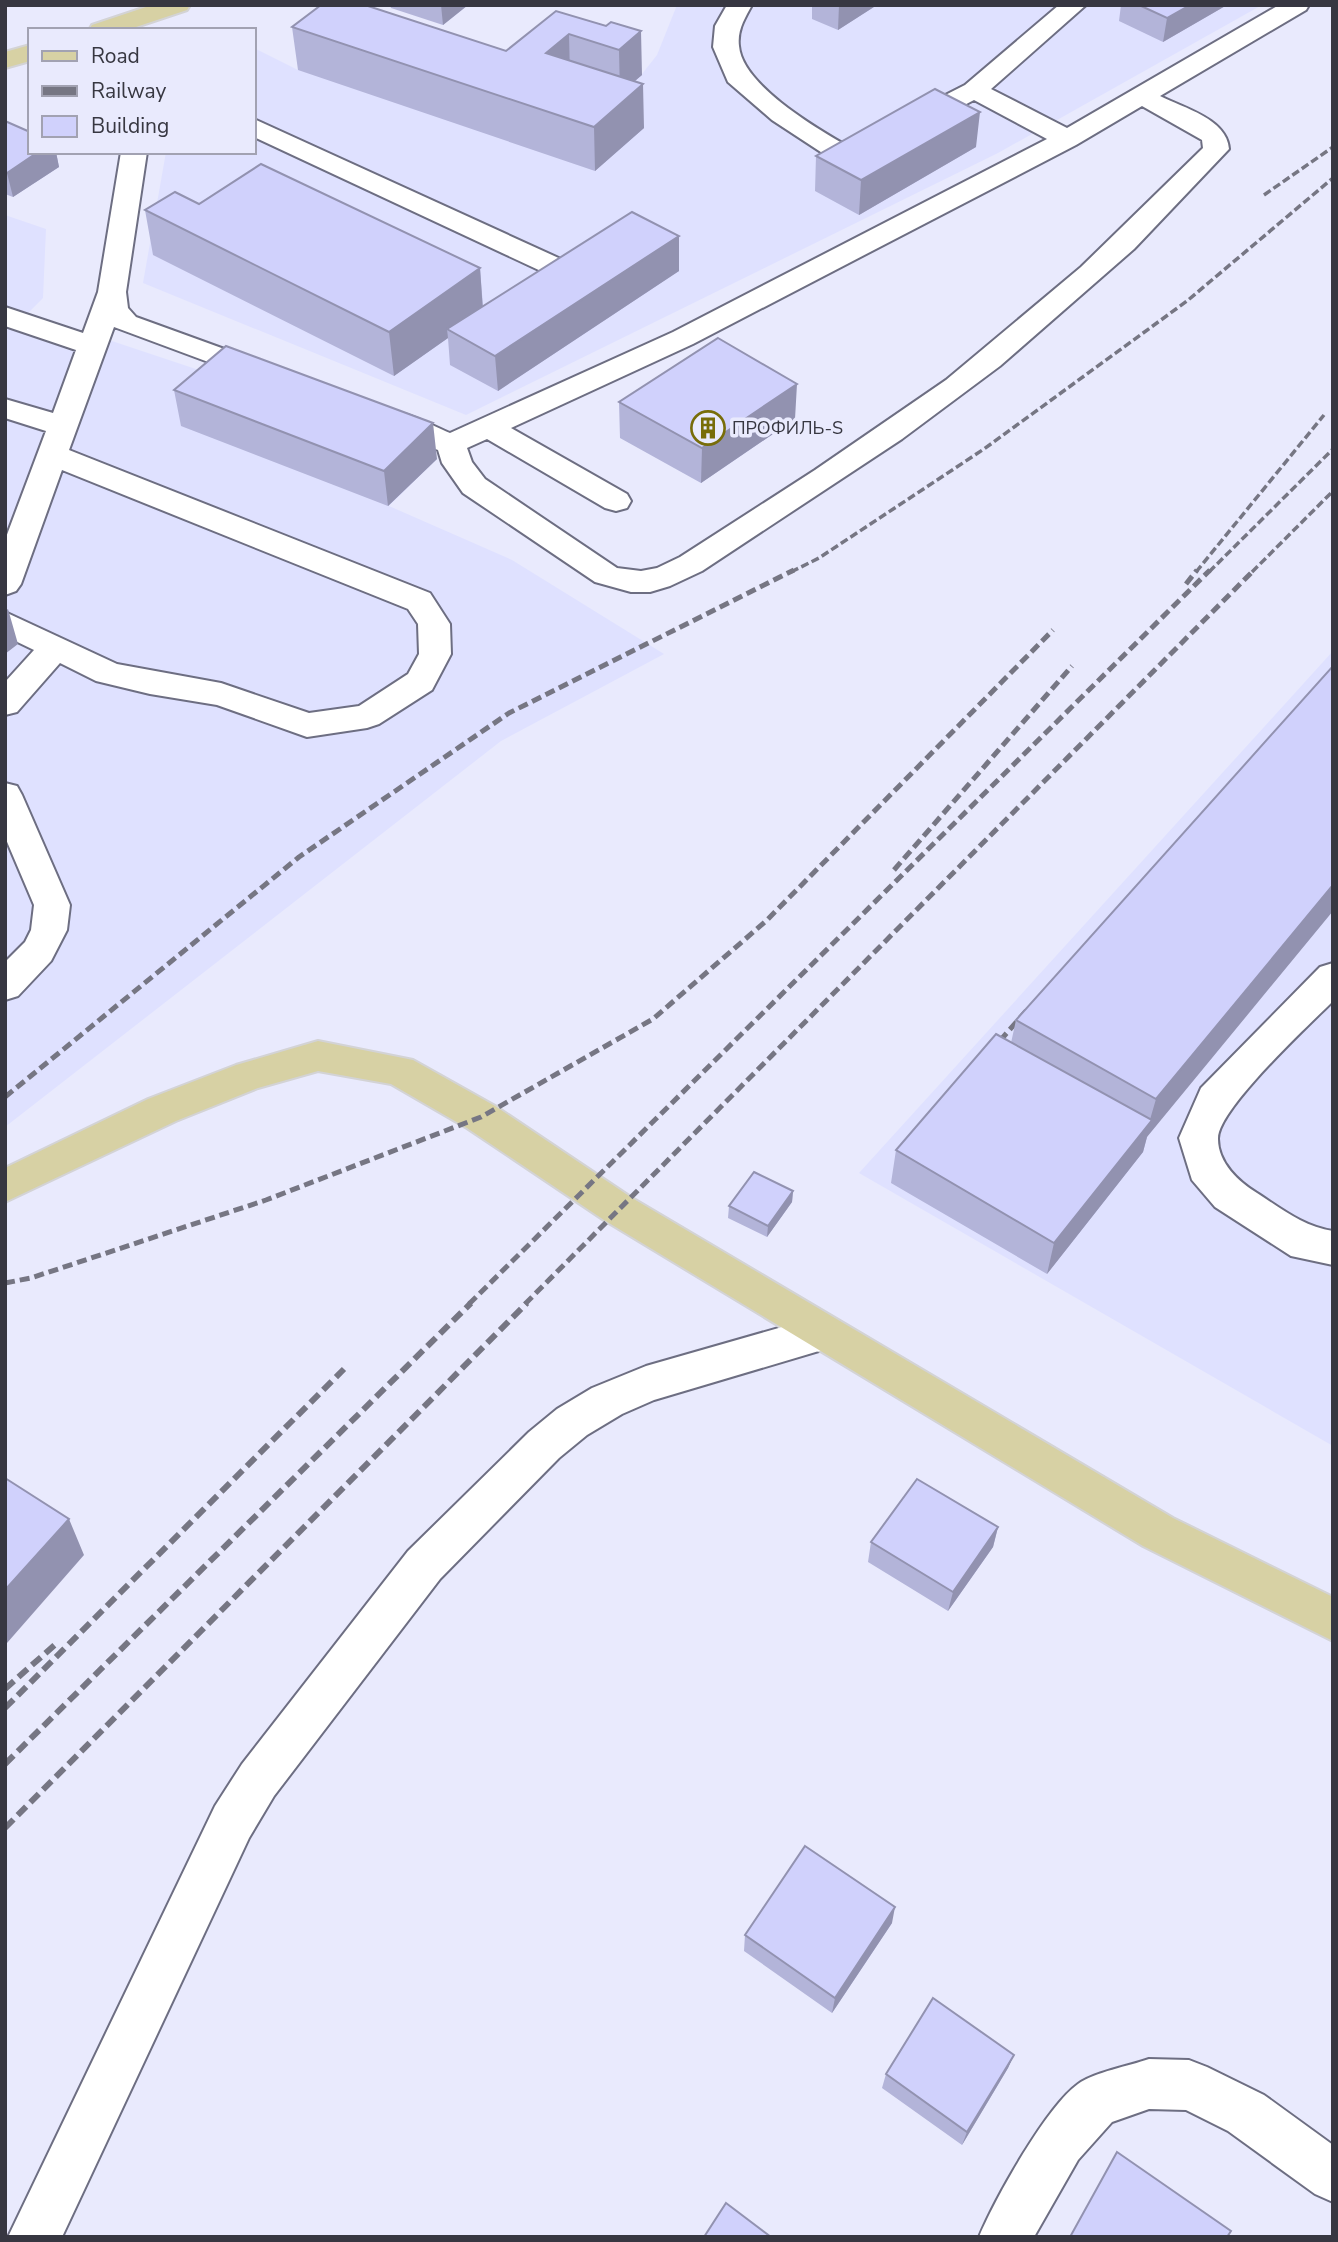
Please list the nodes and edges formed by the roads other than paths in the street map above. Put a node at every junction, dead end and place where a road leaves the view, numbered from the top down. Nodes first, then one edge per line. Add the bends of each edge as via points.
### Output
1 (740, 5) edge
2 (1074, 5) edge
3 (1297, 5) edge
4 (170, 6) edge
5 (127, 26) edge
6 (28, 53) edge
7 (5, 60) edge
8 (974, 90) junction
9 (1141, 96) junction
10 (256, 128) edge
11 (1067, 139) junction
12 (134, 154) edge
13 (553, 266) edge
14 (113, 292) junction
15 (5, 316) edge
16 (93, 346) junction
17 (293, 383) edge
18 (5, 408) edge
19 (366, 411) edge
20 (488, 427) junction
21 (58, 441) junction
22 (451, 444) junction
23 (616, 501) dead end
24 (18, 514) edge
25 (5, 584) edge
26 (5, 623) edge
27 (55, 647) junction
28 (5, 704) edge
29 (5, 795) edge
30 (1333, 977) edge
31 (5, 986) edge
32 (5, 1185) edge
33 (1333, 1248) edge
34 (824, 1333) junction
35 (1333, 1620) edge
36 (1333, 2176) edge
37 (34, 2237) edge
38 (1005, 2237) edge

1 - 8 lane via 728,26 726,47 737,77 781,114 839,152 870,146
2 - 8 lane
3 - 9 lane
4 - 5 main road
6 - 7 main road
8 - 11 lane
9 - 11 lane
9 - 22 lane via 1202,127 1215,137 1216,149 1106,257 956,386 691,565 656,582 627,582 606,575 474,486 457,463
10 - 13 lane
11 - 20 lane via 683,338
12 - 14 lane
14 - 16 lane
14 - 17 lane via 114,309 126,323
15 - 16 lane
16 - 21 lane
18 - 21 lane
19 - 22 lane
20 - 22 lane
20 - 23 lane
21 - 24 lane
21 - 27 lane via 419,601 434,624 435,654 420,682 367,716 307,725 221,694 126,678
24 - 25 lane
26 - 27 lane
27 - 28 lane
29 - 31 lane via 52,905 49,930 38,951
30 - 33 lane via 1215,1099 1198,1138 1206,1169 1229,1196 1305,1244
32 - 34 main road via 162,1110 248,1076 318,1056 345,1060 400,1071 481,1116 618,1209
34 - 35 main road via 1158,1532
34 - 37 lane via 646,1384 607,1401 544,1445 424,1565 258,1780 232,1822
36 - 38 lane via 1247,2113 1189,2085 1149,2084 1097,2102 1087,2112 1060,2142

